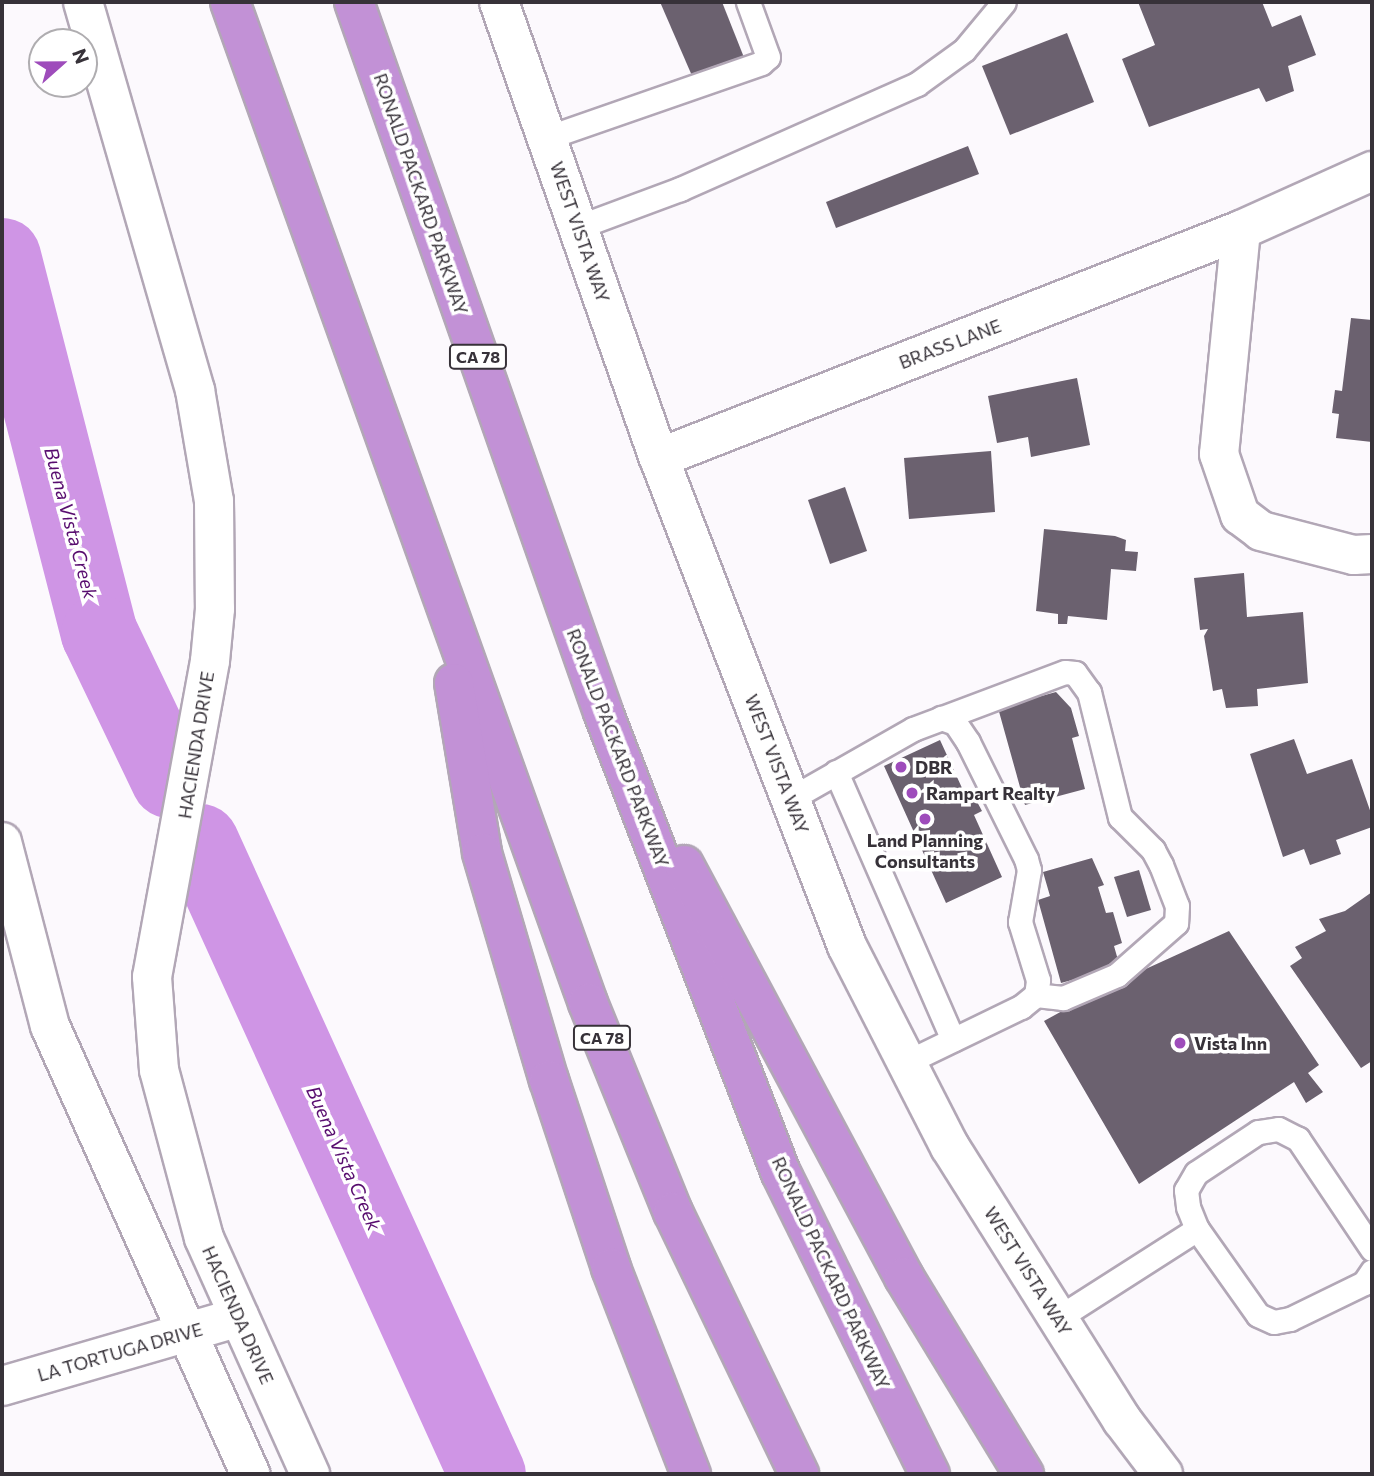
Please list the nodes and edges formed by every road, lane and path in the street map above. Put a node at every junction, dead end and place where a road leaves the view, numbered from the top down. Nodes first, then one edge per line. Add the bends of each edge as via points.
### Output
1 (83, 2) edge
2 (230, 2) edge
3 (354, 2) edge
4 (499, 2) edge
5 (748, 2) edge
6 (1004, 2) edge
7 (546, 138) junction
8 (1372, 171) edge
9 (578, 227) junction
10 (1241, 230) junction
11 (659, 458) junction
12 (1372, 554) edge
13 (438, 588) junction
14 (603, 712) junction
15 (941, 718) junction
16 (836, 772) junction
17 (790, 799) junction
18 (2, 842) edge
19 (1036, 995) junction
20 (953, 1040) junction
21 (907, 1062) junction
22 (1198, 1229) junction
23 (1372, 1249) edge
24 (1372, 1271) edge
25 (239, 1317) junction
26 (1058, 1318) junction
27 (188, 1332) junction
28 (2, 1386) edge
29 (250, 1474) edge
30 (310, 1474) edge
31 (691, 1474) edge
32 (799, 1474) edge
33 (930, 1474) edge
34 (1024, 1474) edge
35 (1163, 1474) edge

1 - 25 main road, HACIENDA DRIVE via 195,390 214,501 215,609 210,661 152,977 159,1070 204,1238
2 - 13 highway, CA 78
3 - 14 highway, RONALD PACKARD PARKWAY / CA 78
4 - 7 main road, WEST VISTA WAY
5 - 7 lane via 768,57 761,63
6 - 9 lane via 964,50 917,84 680,189
7 - 9 main road, WEST VISTA WAY
8 - 10 main road, BRASS LANE
9 - 11 main road, WEST VISTA WAY
10 - 11 main road, BRASS LANE
10 - 12 main road via 1219,454 1240,515 1261,531 1354,555
11 - 17 main road, WEST VISTA WAY
13 - 31 highway via 482,853 606,1256
13 - 32 highway, CA 78 via 588,1003 673,1212
14 - 33 highway, RONALD PACKARD PARKWAY / CA 78 via 781,1173 880,1381
14 - 34 highway via 904,1278
15 - 16 lane via 888,741
15 - 19 lane via 955,723 968,742 1026,859 1029,870 1020,922 1038,980
15 - 19 lane via 1065,672 1075,673 1089,692 1121,817 1153,850 1177,906 1177,923 1117,975 1063,998
16 - 17 lane
16 - 20 lane
17 - 21 main road, WEST VISTA WAY via 847,946
18 - 27 main road via 50,1026
19 - 20 lane
20 - 21 lane
21 - 26 main road, WEST VISTA WAY via 950,1147
22 - 23 lane via 1186,1190 1196,1173 1258,1132 1278,1129 1298,1139
22 - 24 lane via 1258,1315 1274,1322 1290,1319 1364,1283
22 - 26 lane
25 - 27 main road, LA TORTUGA DRIVE
25 - 30 main road, HACIENDA DRIVE
26 - 35 main road, WEST VISTA WAY via 1122,1420
27 - 28 main road, LA TORTUGA DRIVE
27 - 29 main road

